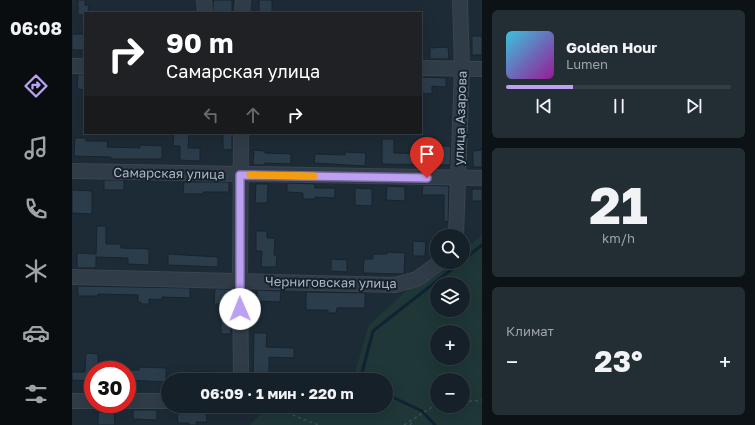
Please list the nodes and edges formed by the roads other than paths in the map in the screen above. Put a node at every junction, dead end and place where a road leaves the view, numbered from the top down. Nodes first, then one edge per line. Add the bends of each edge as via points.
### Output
1 (204, 0) edge
2 (242, 0) edge
3 (460, 0) edge
4 (205, 12) edge
5 (242, 12) edge
6 (72, 66) edge
7 (84, 66) edge
8 (422, 68) edge
9 (462, 68) junction
10 (482, 69) edge
11 (241, 134) edge
12 (72, 171) edge
13 (240, 175) junction
14 (458, 178) junction
15 (482, 178) edge
16 (456, 229) edge
17 (431, 269) edge
18 (72, 277) edge
19 (240, 280) junction
20 (241, 373) edge
21 (72, 401) edge
22 (84, 401) edge
23 (136, 401) edge
24 (161, 401) edge

1 - 4 street
2 - 5 street
3 - 9 street, улица Азарова
6 - 7 street
8 - 9 street
9 - 10 street
9 - 14 street, улица Азарова
11 - 13 street
12 - 13 street, Самарская улица
13 - 14 street, Самарская улица
13 - 19 street
14 - 15 street, Самарская улица
14 - 16 street, улица Азарова
17 - 19 street, Черниговская улица via 417,279 395,285
18 - 19 street, Черниговская улица
19 - 20 street
21 - 22 street
23 - 24 street

